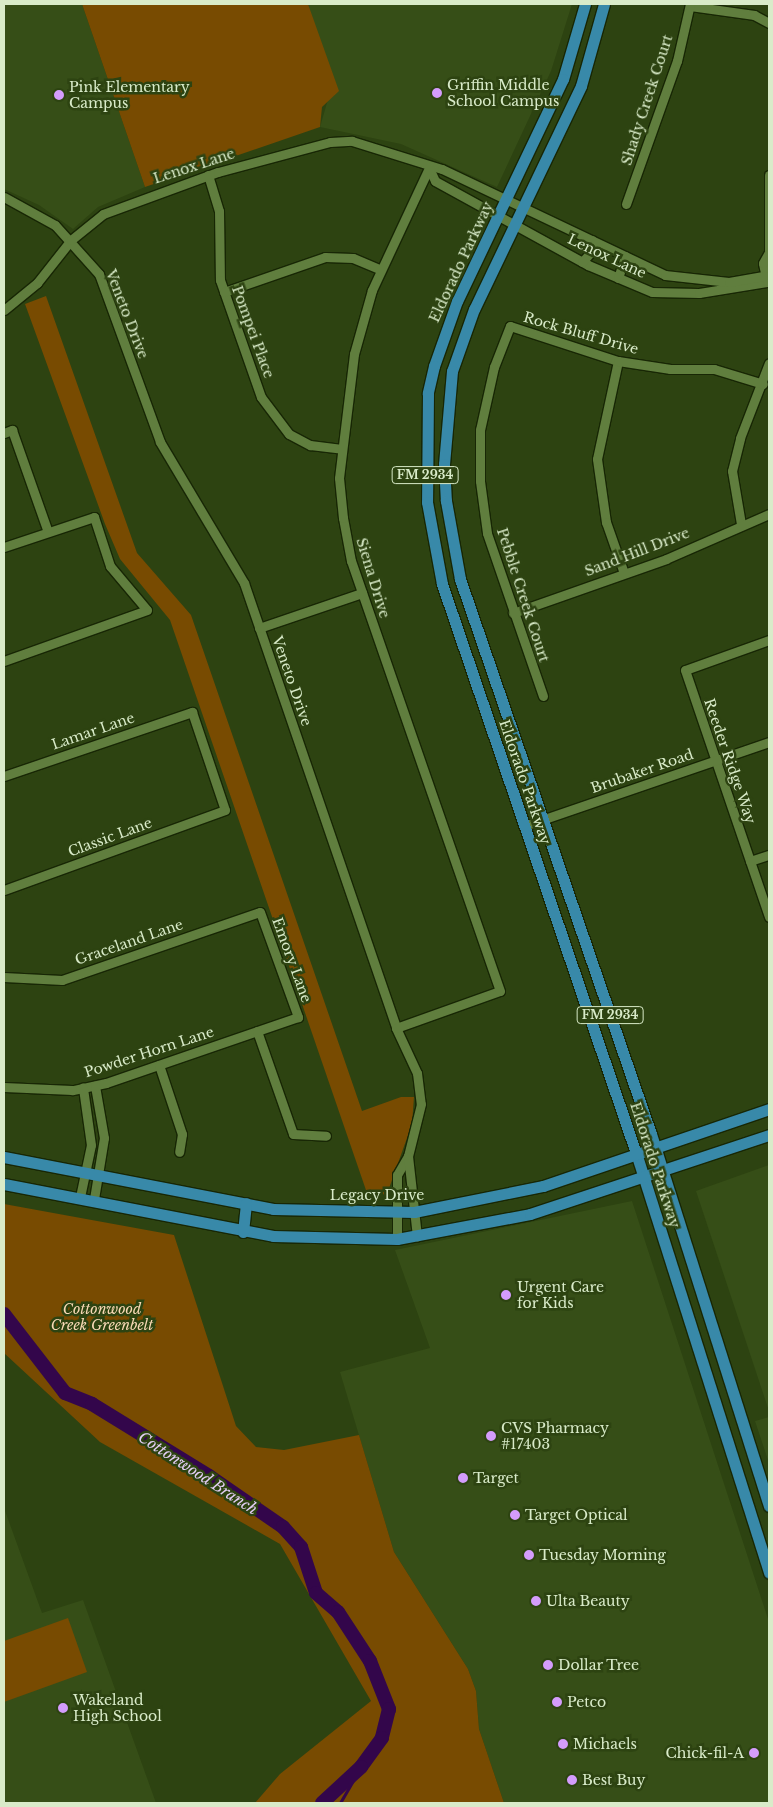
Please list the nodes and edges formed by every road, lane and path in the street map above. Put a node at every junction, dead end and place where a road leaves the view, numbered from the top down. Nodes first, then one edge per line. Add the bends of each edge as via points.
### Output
1 (585, 4) edge
2 (604, 4) edge
3 (690, 5) edge
4 (769, 23) edge
5 (429, 168) junction
6 (769, 174) edge
7 (208, 175) junction
8 (4, 198) edge
9 (506, 200) junction
10 (626, 204) dead end
11 (523, 208) junction
12 (499, 214) junction
13 (768, 221) edge
14 (515, 223) junction
15 (72, 240) junction
16 (592, 240) junction
17 (769, 251) edge
18 (626, 256) junction
19 (582, 262) junction
20 (381, 270) junction
21 (618, 278) junction
22 (767, 281) edge
23 (224, 292) junction
24 (4, 310) edge
25 (510, 326) joint
26 (618, 361) junction
27 (769, 363) edge
28 (762, 384) junction
29 (8, 432) edge
30 (342, 449) junction
31 (769, 514) edge
32 (741, 524) junction
33 (48, 532) junction
34 (4, 547) edge
35 (624, 573) junction
36 (362, 593) junction
37 (513, 614) junction
38 (259, 628) junction
39 (769, 640) edge
40 (4, 660) edge
41 (543, 696) dead end
42 (769, 742) edge
43 (715, 760) junction
44 (4, 776) edge
45 (225, 810) joint
46 (542, 819) junction
47 (524, 826) junction
48 (769, 854) edge
49 (750, 861) junction
50 (4, 890) edge
51 (260, 912) joint
52 (769, 917) edge
53 (4, 977) edge
54 (298, 1017) joint
55 (396, 1028) junction
56 (257, 1031) junction
57 (159, 1065) junction
58 (95, 1086) junction
59 (4, 1087) edge
60 (83, 1088) junction
61 (769, 1109) edge
62 (769, 1135) edge
63 (326, 1136) dead end
64 (656, 1149) junction
65 (179, 1152) dead end
66 (408, 1156) junction
67 (637, 1156) junction
68 (4, 1157) edge
69 (663, 1170) junction
70 (86, 1171) junction
71 (99, 1174) junction
72 (644, 1177) junction
73 (4, 1184) edge
74 (80, 1196) junction
75 (94, 1199) junction
76 (246, 1203) junction
77 (396, 1212) junction
78 (414, 1212) junction
79 (242, 1232) junction
80 (417, 1236) junction
81 (398, 1239) junction
82 (769, 1506) edge
83 (766, 1550) edge
84 (768, 1567) edge

1 - 9 main road, Eldorado Parkway / FM 2934 via 563,79
2 - 11 main road, Eldorado Parkway / FM 2934 via 581,86
3 - 4 street via 754,15
3 - 10 street, Shady Creek Court via 654,133
5 - 7 street, Lenox Lane via 352,141 308,145
5 - 9 street, Lenox Lane via 442,169
5 - 12 street, Lenox Lane via 434,181
5 - 20 street, Siena Drive
6 - 13 street
7 - 15 street, Lenox Lane via 103,214
7 - 23 street, Pompei Place via 219,211 218,266
8 - 15 street, Veneto Drive via 34,210
9 - 11 street, Lenox Lane
9 - 12 main road, Eldorado Parkway / FM 2934
11 - 14 main road, Eldorado Parkway / FM 2934
11 - 16 street, Lenox Lane
12 - 14 street, Lenox Lane
12 - 47 main road, Eldorado Parkway / FM 2934 via 457,301 434,366 425,464 432,545 442,584
13 - 17 street
14 - 19 street, Lenox Lane
14 - 46 main road, Eldorado Parkway / FM 2934 via 474,309 452,371 444,464 451,542 460,579
15 - 24 street, Lenox Lane via 37,283
15 - 38 street, Veneto Drive via 99,274 160,442 206,523 231,555
16 - 18 street, Lenox Lane
16 - 19 street via 590,253
17 - 22 street via 763,263
18 - 21 street
18 - 22 street, Lenox Lane via 665,275 729,282
19 - 21 street, Lenox Lane
20 - 23 street via 353,258 325,257
20 - 30 street, Siena Drive via 354,354
21 - 22 street, Lenox Lane via 652,292 699,293
23 - 30 street, Pompei Place via 261,397 274,418 310,445
25 - 26 street, Rock Bluff Drive
25 - 37 street, Pebble Creek Court via 494,367 480,430 480,472 487,533
26 - 28 street, Rock Bluff Drive via 670,369 714,369
26 - 35 street via 597,459 606,522
27 - 28 street
28 - 32 street via 740,438 732,471
29 - 33 street
30 - 36 street, Siena Drive via 343,518
31 - 32 street, Sand Hill Drive
32 - 35 street, Sand Hill Drive
33 - 34 street
33 - 40 street via 94,517 110,566 147,610
35 - 37 street, Sand Hill Drive
36 - 38 street
36 - 55 street, Siena Drive via 500,991
37 - 41 street, Pebble Creek Court
38 - 55 street, Veneto Drive
39 - 43 street, Reeder Ridge Way via 685,670
42 - 43 street, Brubaker Road
43 - 46 street, Brubaker Road
43 - 49 street, Reeder Ridge Way
44 - 45 street, Lamar Lane via 192,712
45 - 50 street, Classic Lane
46 - 47 street, Brubaker Road
46 - 64 main road, Eldorado Parkway / FM 2934
47 - 67 main road, Eldorado Parkway / FM 2934
48 - 49 street
49 - 52 street, Reeder Ridge Way
51 - 53 street, Graceland Lane via 62,980
51 - 54 street, Emory Lane
54 - 56 street, Powder Horn Lane
55 - 66 street, Veneto Drive via 417,1073 421,1104
56 - 57 street, Powder Horn Lane
56 - 63 street via 293,1134
57 - 58 street, Powder Horn Lane
57 - 65 street via 182,1134
58 - 60 street, Powder Horn Lane
58 - 71 street via 104,1138
59 - 60 street, Powder Horn Lane
60 - 70 street via 91,1133
61 - 64 main road, Legacy Drive
62 - 69 main road
64 - 67 main road, Legacy Drive
64 - 69 main road, Eldorado Parkway / FM 2934
66 - 77 street, Veneto Drive via 397,1175
66 - 78 street, Veneto Drive
67 - 72 main road, Eldorado Parkway / FM 2934
67 - 78 main road, Legacy Drive via 517,1194
68 - 70 main road, Legacy Drive
69 - 72 main road
69 - 82 main road, Eldorado Parkway / FM 2934
70 - 71 main road, Legacy Drive
70 - 74 street
71 - 75 street
71 - 76 main road, Legacy Drive
72 - 80 main road via 530,1214
72 - 83 main road, Eldorado Parkway / FM 2934
73 - 74 main road
74 - 75 main road
75 - 79 main road
76 - 77 main road, Legacy Drive via 273,1208
76 - 79 main road
77 - 78 main road, Legacy Drive
77 - 81 street, Veneto Drive
78 - 80 street, Veneto Drive
79 - 81 main road
80 - 81 main road
83 - 84 main road, Eldorado Parkway / FM 2934

